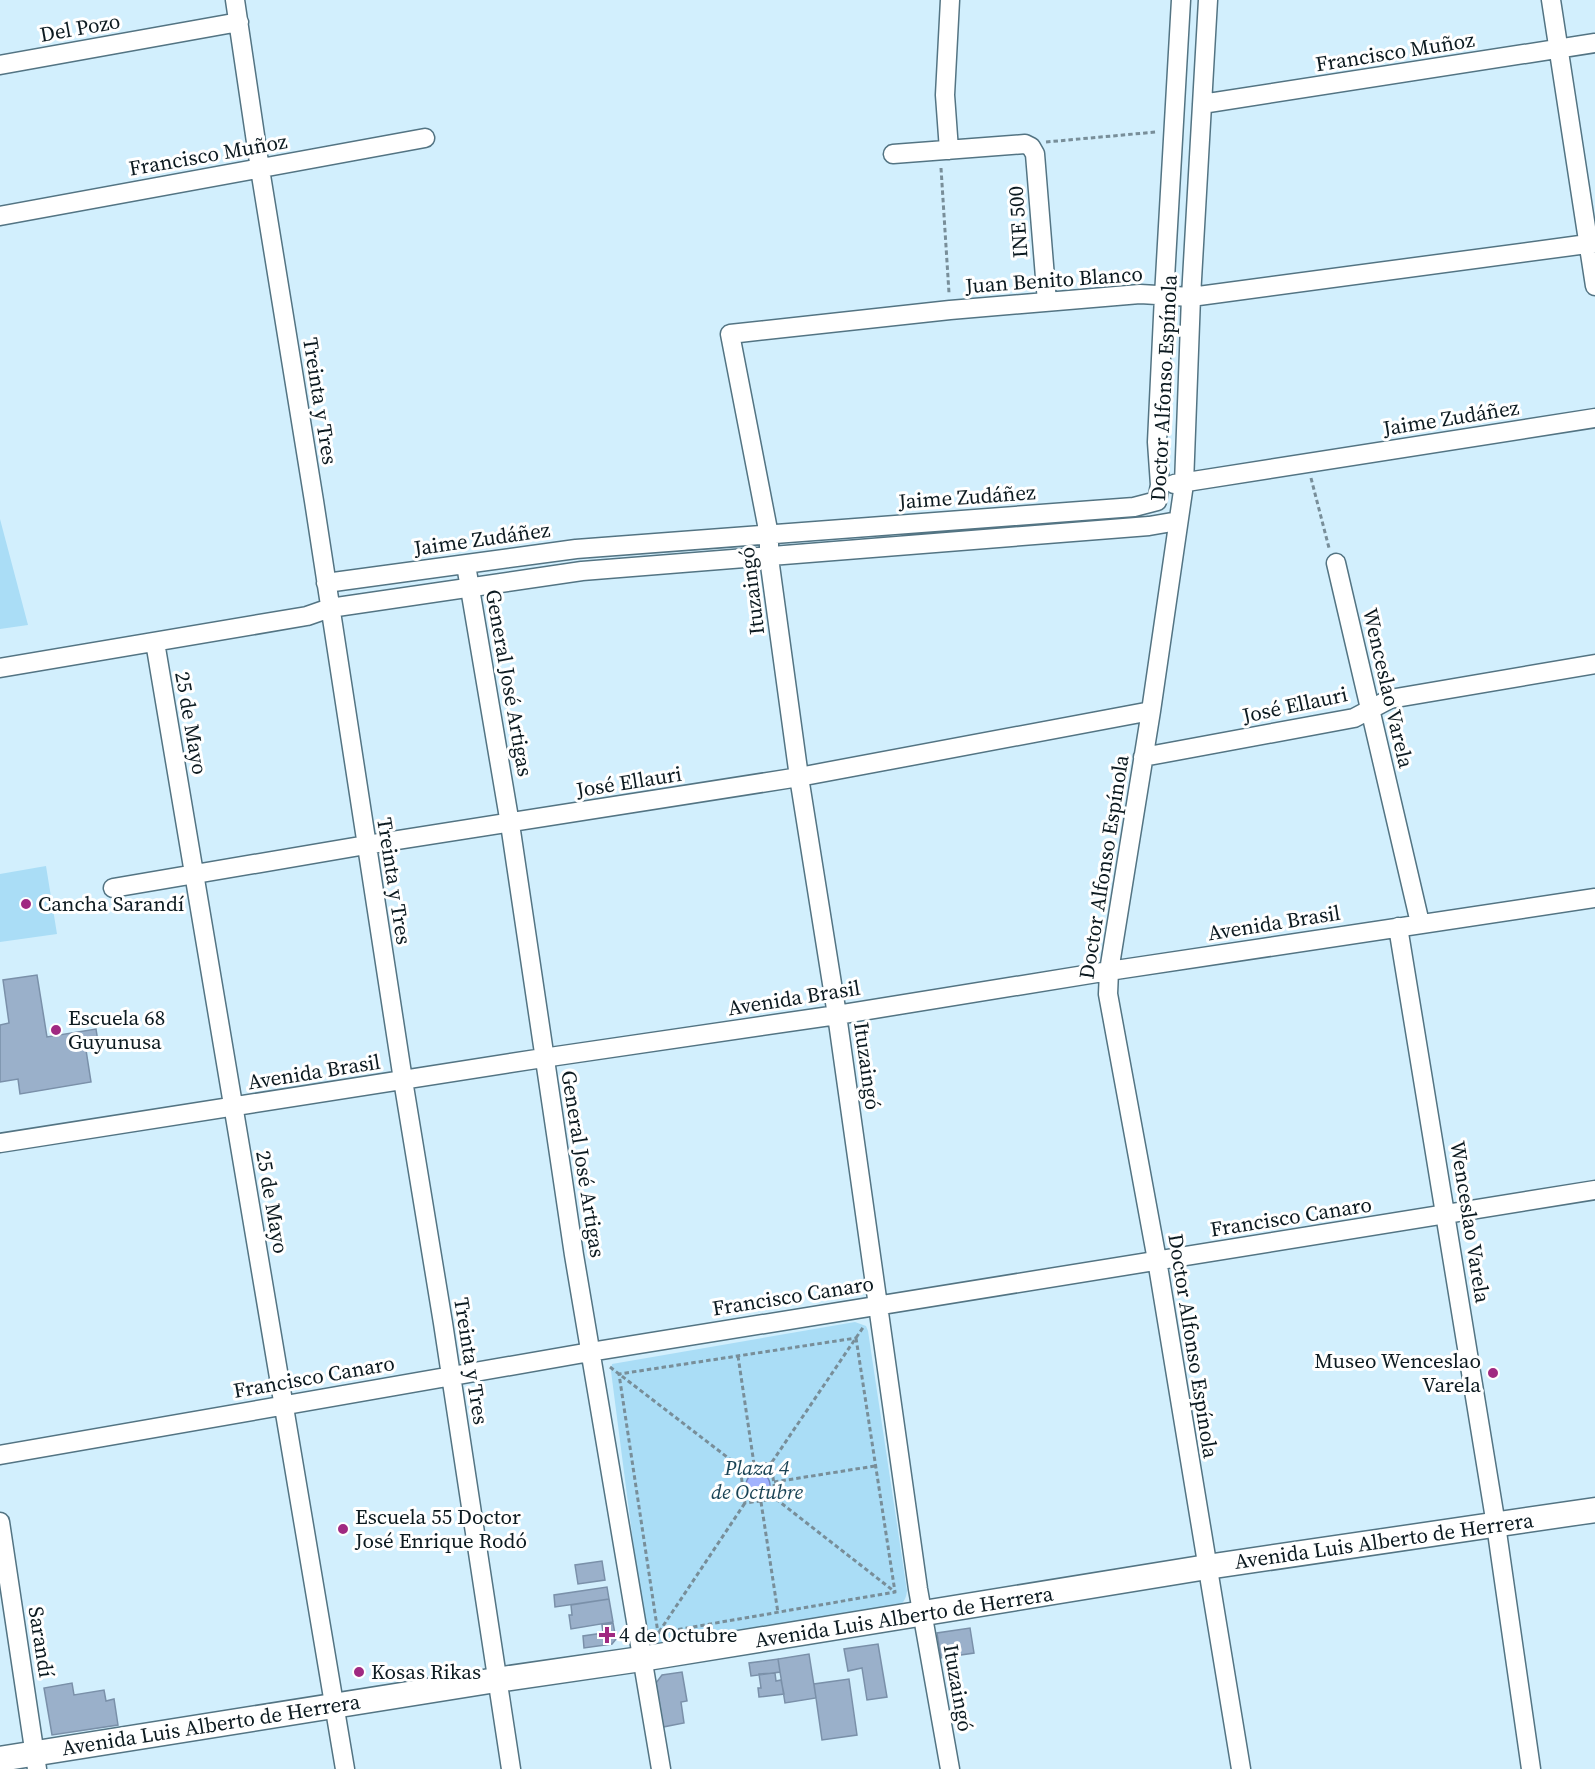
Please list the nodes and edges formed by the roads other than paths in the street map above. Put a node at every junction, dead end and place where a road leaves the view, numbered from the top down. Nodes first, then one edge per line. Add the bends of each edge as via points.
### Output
1 (235, 0) edge
2 (950, 0) edge
3 (1181, 0) edge
4 (1208, 0) edge
5 (1551, 0) edge
6 (239, 22) junction
7 (1595, 43) edge
8 (1559, 49) junction
9 (0, 65) edge
10 (1202, 104) junction
11 (424, 138) dead end
12 (945, 150) junction
13 (893, 154) dead end
14 (260, 169) junction
15 (0, 216) edge
16 (1592, 244) edge
17 (1595, 286) edge
18 (1164, 296) junction
19 (1191, 297) junction
20 (1047, 302) junction
21 (730, 334) joint
22 (1595, 418) edge
23 (1184, 484) junction
24 (1159, 493) junction
25 (1179, 521) junction
26 (769, 535) junction
27 (769, 558) junction
28 (1336, 563) road end
29 (466, 565) junction
30 (326, 583) junction
31 (470, 589) junction
32 (330, 608) junction
33 (155, 642) junction
34 (1595, 664) edge
35 (0, 668) edge
36 (1371, 709) junction
37 (1151, 711) junction
38 (1143, 757) junction
39 (799, 777) junction
40 (510, 824) junction
41 (366, 845) junction
42 (195, 874) junction
43 (113, 888) dead end
44 (1595, 898) edge
45 (1420, 923) junction
46 (1398, 927) junction
47 (1109, 970) junction
48 (837, 1015) junction
49 (543, 1058) junction
50 (403, 1080) junction
51 (233, 1107) junction
52 (0, 1143) edge
53 (1595, 1190) edge
54 (1446, 1215) junction
55 (1157, 1260) junction
56 (878, 1305) junction
57 (590, 1352) junction
58 (451, 1375) junction
59 (284, 1405) junction
60 (0, 1455) edge
61 (1595, 1510) edge
62 (0, 1522) edge
63 (1496, 1525) junction
64 (1207, 1567) junction
65 (922, 1614) junction
66 (641, 1659) junction
67 (496, 1680) junction
68 (334, 1706) junction
69 (0, 1759) edge
70 (36, 1761) edge
71 (345, 1769) edge
72 (511, 1769) edge
73 (661, 1769) edge
74 (950, 1769) edge
75 (1241, 1769) edge
76 (1531, 1769) edge

1 - 6 street, Treinta y Tres
2 - 12 street
3 - 18 street, Doctor Alfonso Espínola
4 - 10 street, Doctor Alfonso Espínola
5 - 8 street
6 - 9 street, Del Pozo
6 - 14 street, Treinta y Tres
7 - 8 street, Francisco Muñoz
8 - 10 street, Francisco Muñoz
8 - 16 street
10 - 19 street, Doctor Alfonso Espínola
11 - 14 street, Francisco Muñoz
12 - 13 street
12 - 20 street, INE 500 via 1025,144 1031,147 1035,154
14 - 15 street, Francisco Muñoz
14 - 30 street, Treinta y Tres
16 - 17 street
16 - 19 street, Juan Benito Blanco
18 - 19 street, Juan Benito Blanco
18 - 20 street, Juan Benito Blanco via 1140,294
18 - 24 street, Doctor Alfonso Espínola via 1157,442
19 - 23 street, Doctor Alfonso Espínola
20 - 21 street, Juan Benito Blanco
21 - 26 street, Ituzaingó
22 - 23 street, Jaime Zudáñez
23 - 24 street, Jaime Zudáñez
23 - 25 street, Doctor Alfonso Espínola
24 - 25 street
24 - 26 street, Jaime Zudáñez via 1134,507
25 - 27 street, Jaime Zudáñez
25 - 37 street, Doctor Alfonso Espínola
26 - 27 street, Ituzaingó
26 - 29 street, Jaime Zudáñez via 576,549
27 - 31 street, Jaime Zudáñez via 582,571
27 - 39 street, Ituzaingó
28 - 36 street, Wenceslao Varela
29 - 30 street, Jaime Zudáñez
29 - 31 street, General José Artigas
30 - 32 street, Treinta y Tres
31 - 32 street, Jaime Zudáñez
31 - 40 street, General José Artigas
32 - 33 street, Jaime Zudáñez via 307,616
32 - 41 street, Treinta y Tres
33 - 35 street, Jaime Zudáñez
33 - 42 street, 25 de Mayo
34 - 36 street, José Ellauri via 1390,699
36 - 38 street, José Ellauri via 1354,718
36 - 45 street, Wenceslao Varela
37 - 38 street, Doctor Alfonso Espínola
37 - 39 street, José Ellauri
38 - 47 street, Doctor Alfonso Espínola
39 - 40 street, José Ellauri
39 - 48 street, Ituzaingó
40 - 41 street, José Ellauri
40 - 49 street, General José Artigas
41 - 42 street, José Ellauri
41 - 50 street, Treinta y Tres
42 - 43 street, José Ellauri
42 - 51 street, 25 de Mayo
44 - 45 street, Avenida Brasil
45 - 46 street, Avenida Brasil
46 - 47 street, Avenida Brasil
46 - 54 street, Wenceslao Varela
47 - 48 street, Avenida Brasil
47 - 55 street, Doctor Alfonso Espínola via 1108,994
48 - 49 street, Avenida Brasil
48 - 56 street, Ituzaingó
49 - 50 street, Avenida Brasil
49 - 57 street, General José Artigas
50 - 51 street, Avenida Brasil
50 - 58 street, Treinta y Tres
51 - 52 street, Avenida Brasil
51 - 59 street, 25 de Mayo
53 - 54 street, Francisco Canaro
54 - 55 street, Francisco Canaro
54 - 63 street, Wenceslao Varela
55 - 56 street, Francisco Canaro
55 - 64 street, Doctor Alfonso Espínola
56 - 57 street, Francisco Canaro
56 - 65 street, Ituzaingó
57 - 58 street, Francisco Canaro
57 - 66 street, General José Artigas
58 - 59 street, Francisco Canaro
58 - 67 street, Treinta y Tres
59 - 60 street, Francisco Canaro
59 - 68 street, 25 de Mayo
61 - 63 main road, Avenida Luis Alberto de Herrera
62 - 70 street, Sarandí
63 - 64 main road, Avenida Luis Alberto de Herrera
63 - 76 street, Wenceslao Varela
64 - 65 main road, Avenida Luis Alberto de Herrera
64 - 75 street, Doctor Alfonso Espínola
65 - 66 main road, Avenida Luis Alberto de Herrera
65 - 74 street, Ituzaingó
66 - 67 main road, Avenida Luis Alberto de Herrera
66 - 73 street, General José Artigas
67 - 68 main road, Avenida Luis Alberto de Herrera
67 - 72 street, Treinta y Tres
68 - 70 main road, Avenida Luis Alberto de Herrera
68 - 71 street, 25 de Mayo
69 - 70 main road, Avenida Luis Alberto de Herrera

